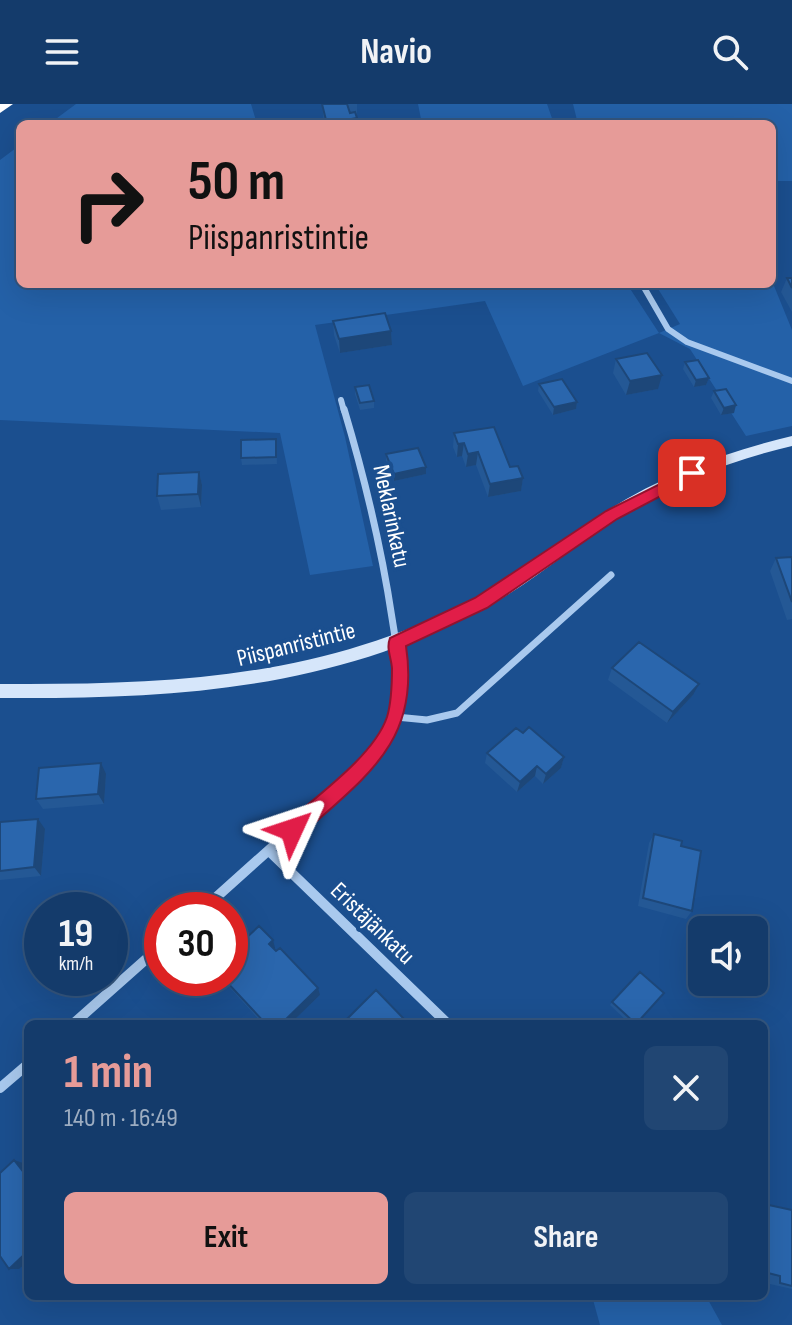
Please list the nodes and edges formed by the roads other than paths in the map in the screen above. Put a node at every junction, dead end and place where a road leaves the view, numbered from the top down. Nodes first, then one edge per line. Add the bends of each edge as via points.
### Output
1 (6, 104) edge
2 (0, 108) edge
3 (644, 288) edge
4 (792, 381) edge
5 (341, 400) dead end
6 (792, 441) edge
7 (611, 575) dead end
8 (397, 643) junction
9 (0, 691) edge
10 (396, 717) junction
11 (269, 851) junction
12 (222, 892) edge
13 (144, 961) edge
14 (78, 1020) edge
15 (444, 1020) edge
16 (24, 1067) edge
17 (0, 1088) edge

1 - 2 highway
3 - 4 street via 668,329 687,342
5 - 8 street, Meklarinkatu via 370,494
6 - 8 street, Piispanristintie via 708,466 645,495 481,603
7 - 10 street via 457,713 427,720
8 - 9 street, Piispanristintie via 228,685 122,693
8 - 10 street, Meklarinkatu
10 - 11 street via 360,769
11 - 12 street
11 - 15 street, Eristäjänkatu
13 - 14 street
16 - 17 street

